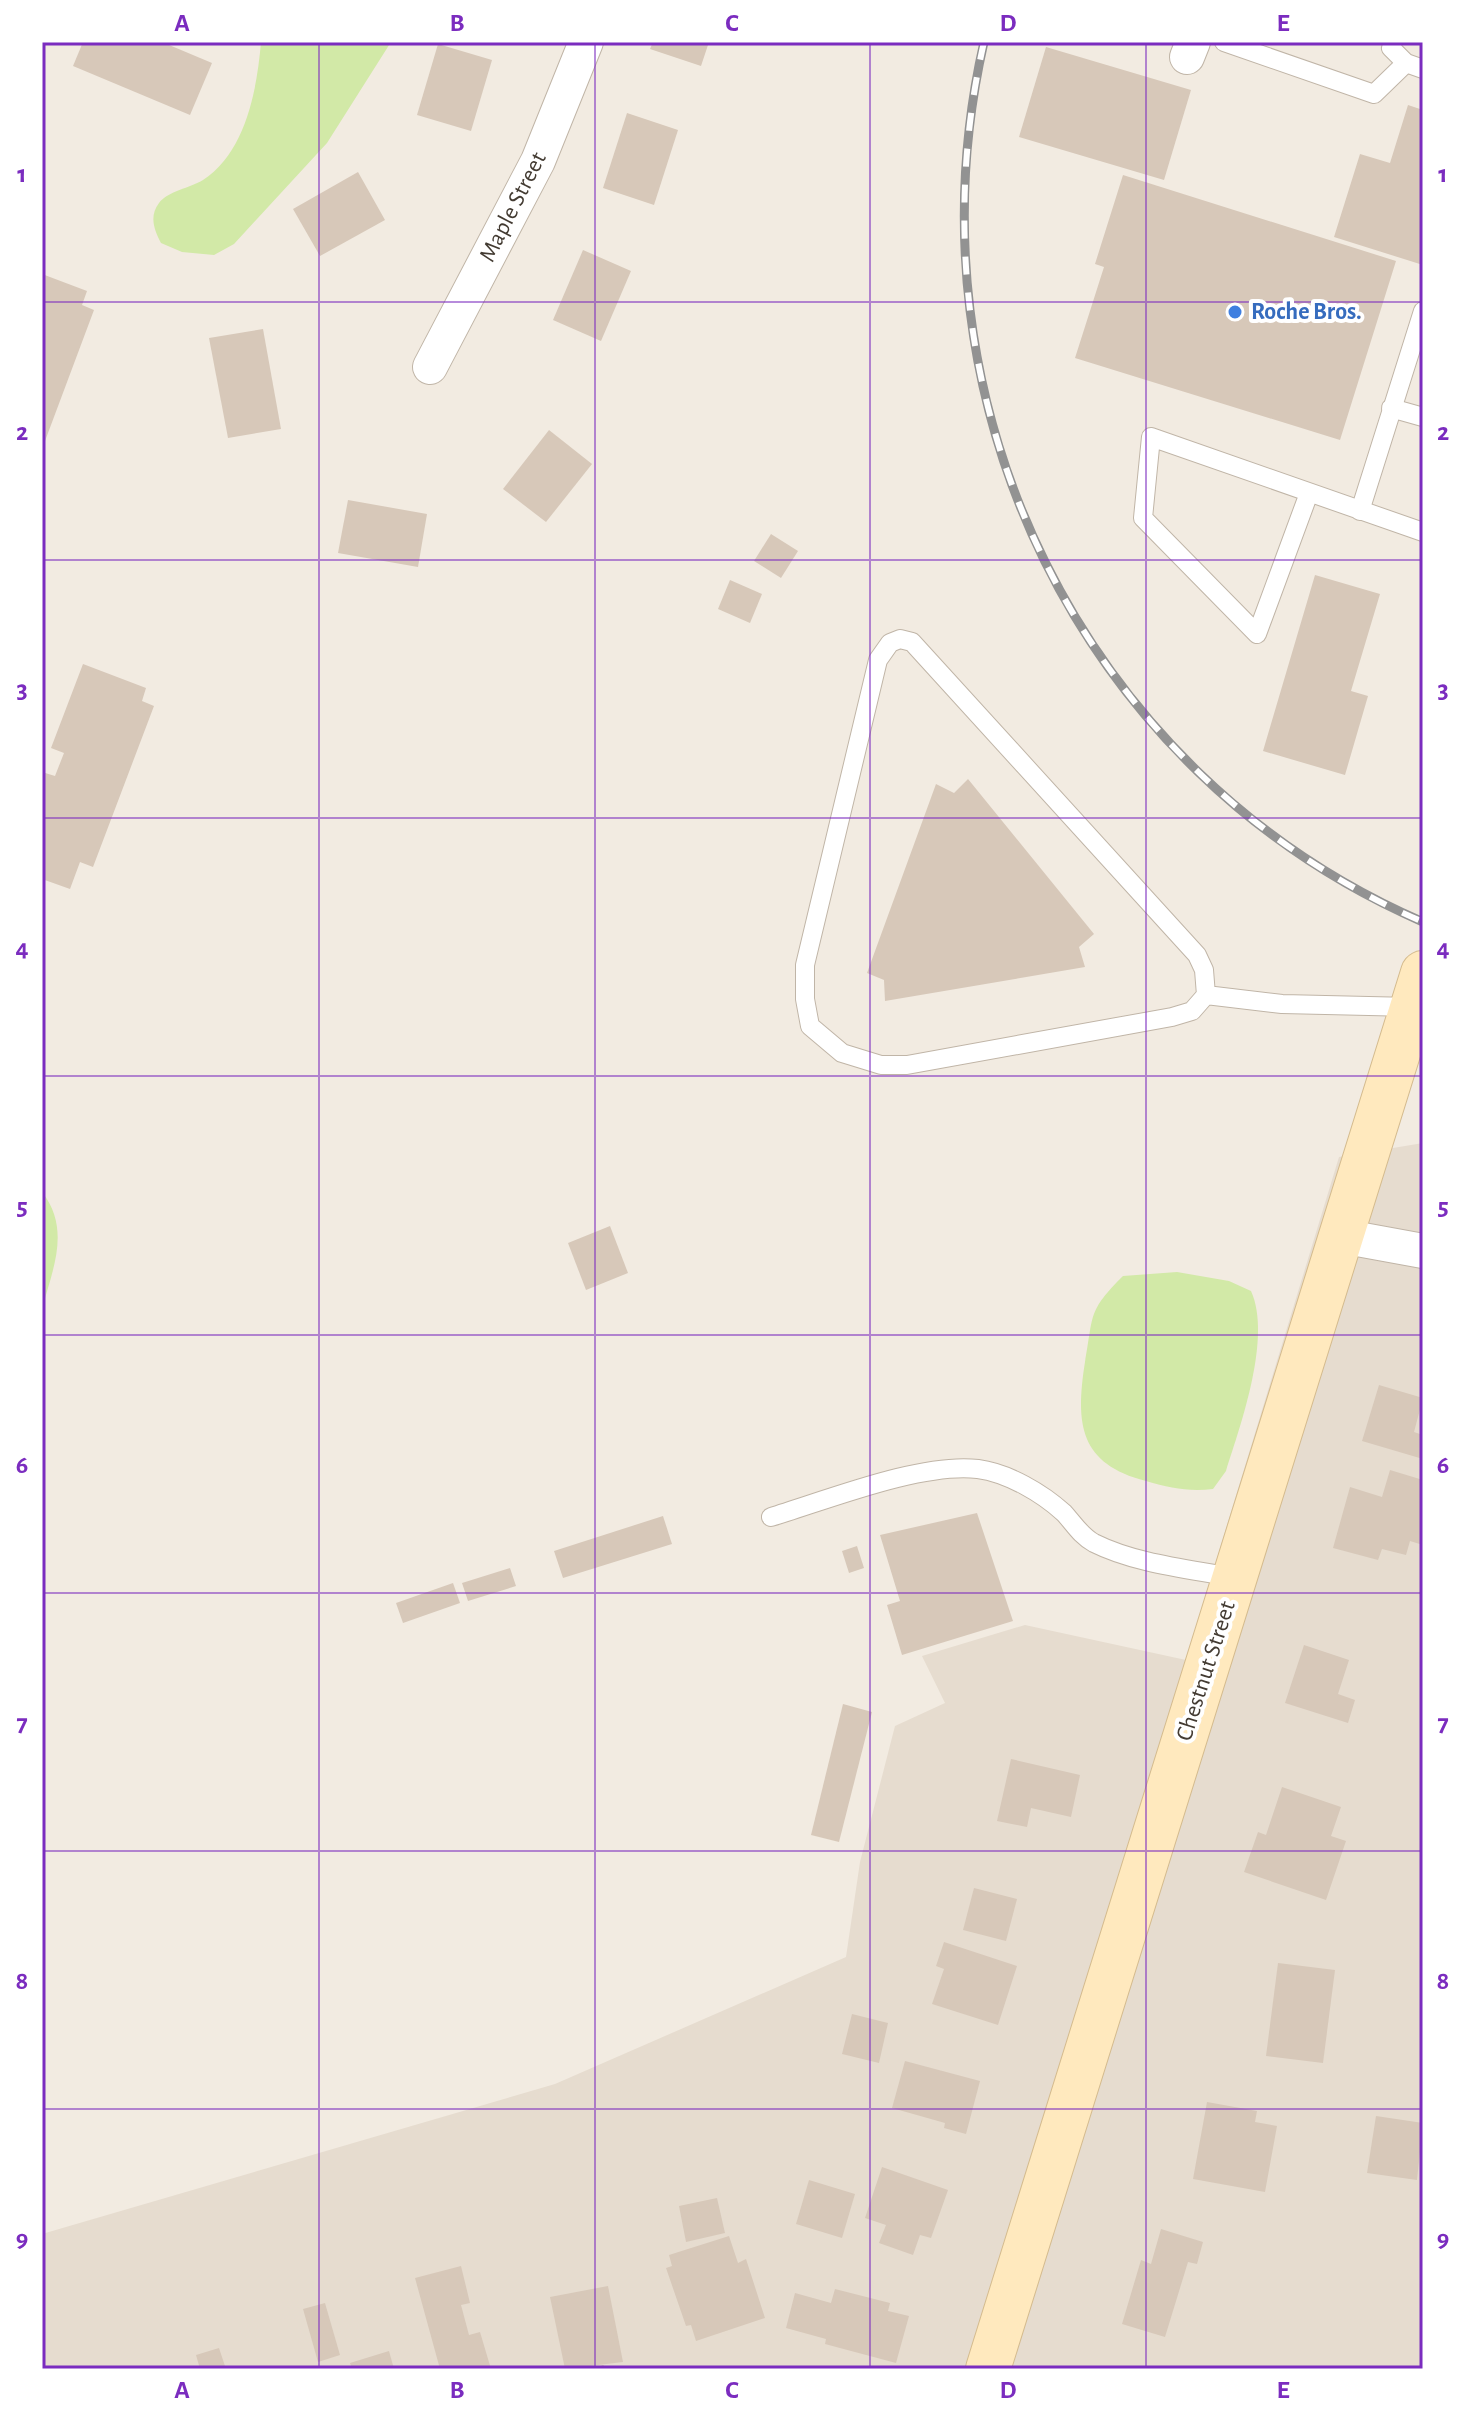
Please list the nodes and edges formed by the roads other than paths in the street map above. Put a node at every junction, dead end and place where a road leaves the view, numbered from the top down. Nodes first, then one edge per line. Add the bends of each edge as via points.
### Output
1 (586, 42) edge
2 (1224, 42) edge
3 (1393, 42) edge
4 (1414, 66) edge
5 (1423, 311) edge
6 (430, 367) dead end
7 (1391, 408) junction
8 (1423, 417) edge
9 (1309, 493) junction
10 (1360, 511) junction
11 (1423, 532) edge
12 (1418, 990) edge
13 (1206, 995) junction
14 (1341, 1236) junction
15 (1423, 1251) edge
16 (771, 1517) dead end
17 (1236, 1578) junction
18 (988, 2369) edge

1 - 6 street, Maple Street via 538,161
2 - 4 lane via 1374,94
3 - 4 lane via 1391,48
5 - 7 lane
7 - 8 lane
7 - 10 lane
9 - 9 lane via 1257,634 1143,518 1151,437
9 - 10 lane
10 - 11 lane
12 - 13 lane via 1282,1004
12 - 14 main road, Chestnut Street
13 - 13 lane via 1197,955 912,642 890,643 878,660 805,965 810,1026 826,1043 862,1061 907,1065 1172,1017 1192,1011
14 - 15 street
14 - 17 main road, Chestnut Street
16 - 17 lane via 919,1474 974,1468 1001,1475 1043,1497 1096,1544
17 - 18 main road, Chestnut Street

